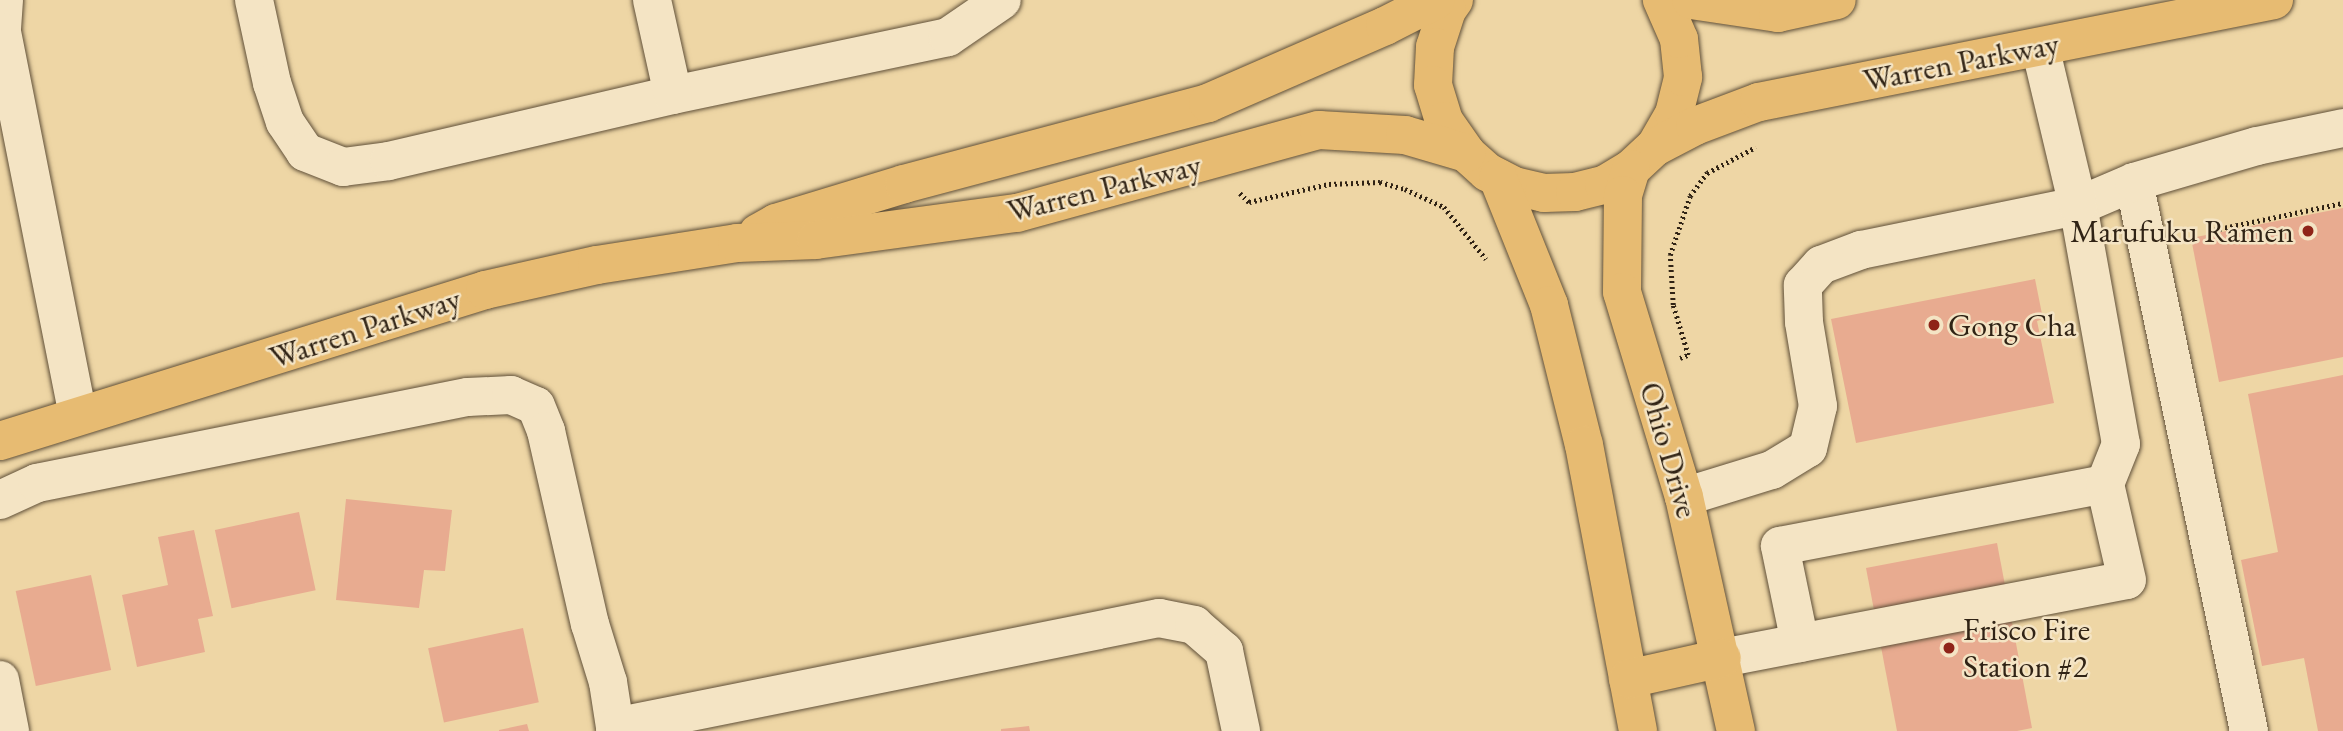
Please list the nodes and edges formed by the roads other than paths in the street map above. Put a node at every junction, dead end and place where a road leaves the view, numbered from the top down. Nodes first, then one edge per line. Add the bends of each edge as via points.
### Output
1 (4, 0) edge
2 (254, 0) edge
3 (652, 0) edge
4 (1002, 0) edge
5 (1436, 0) edge
6 (1454, 0) edge
7 (1662, 0) edge
8 (1691, 0) edge
9 (1837, 0) edge
10 (2274, 0) edge
11 (2040, 47) junction
12 (673, 95) junction
13 (2343, 128) edge
14 (1466, 153) junction
15 (1643, 158) junction
16 (1498, 178) junction
17 (2134, 181) junction
18 (2078, 206) junction
19 (737, 243) junction
20 (78, 415) junction
21 (0, 441) edge
22 (2105, 484) junction
23 (1684, 497) junction
24 (0, 499) edge
25 (1800, 643) junction
26 (1722, 658) junction
27 (1628, 679) junction
28 (0, 680) edge
29 (615, 729) edge
30 (10, 731) edge
31 (1241, 731) edge
32 (1638, 731) edge
33 (1736, 731) edge
34 (2249, 731) edge

1 - 20 street via 2,32
2 - 12 street via 285,122 305,152 343,167 389,161
3 - 12 street
4 - 12 street via 948,37
5 - 19 main road, Warren Parkway via 1208,103 904,184 776,223
6 - 14 main road via 1435,47 1433,85 1444,121
7 - 15 main road via 1679,39 1683,77 1674,114
8 - 9 main road via 1778,13
10 - 11 main road, Warren Parkway
11 - 15 main road, Warren Parkway via 1759,102 1695,126
11 - 18 street
13 - 17 street via 2257,146
14 - 16 main road
14 - 19 main road, Warren Parkway via 1405,135 1319,130 1017,213 816,240
15 - 16 main road, Warren Parkway via 1604,185 1575,192 1544,192
15 - 23 main road, Ohio Drive via 1623,195 1622,292
16 - 27 main road via 1555,330 1584,445
17 - 18 street
17 - 34 street
18 - 22 street via 2121,444
18 - 23 street via 1861,250 1821,265 1803,285 1804,323 1818,406 1808,448 1772,470
19 - 20 main road, Warren Parkway via 597,265 485,290
20 - 21 main road, Warren Parkway
22 - 25 street via 1780,546
22 - 25 street via 2127,580
23 - 26 main road, Ohio Drive
24 - 29 street via 50,481 468,397 511,395 536,406 546,431 590,624 608,682
25 - 26 street
26 - 27 main road
26 - 33 main road, Ohio Drive
27 - 32 main road
28 - 30 street
29 - 31 street via 1160,618 1194,625 1224,651

